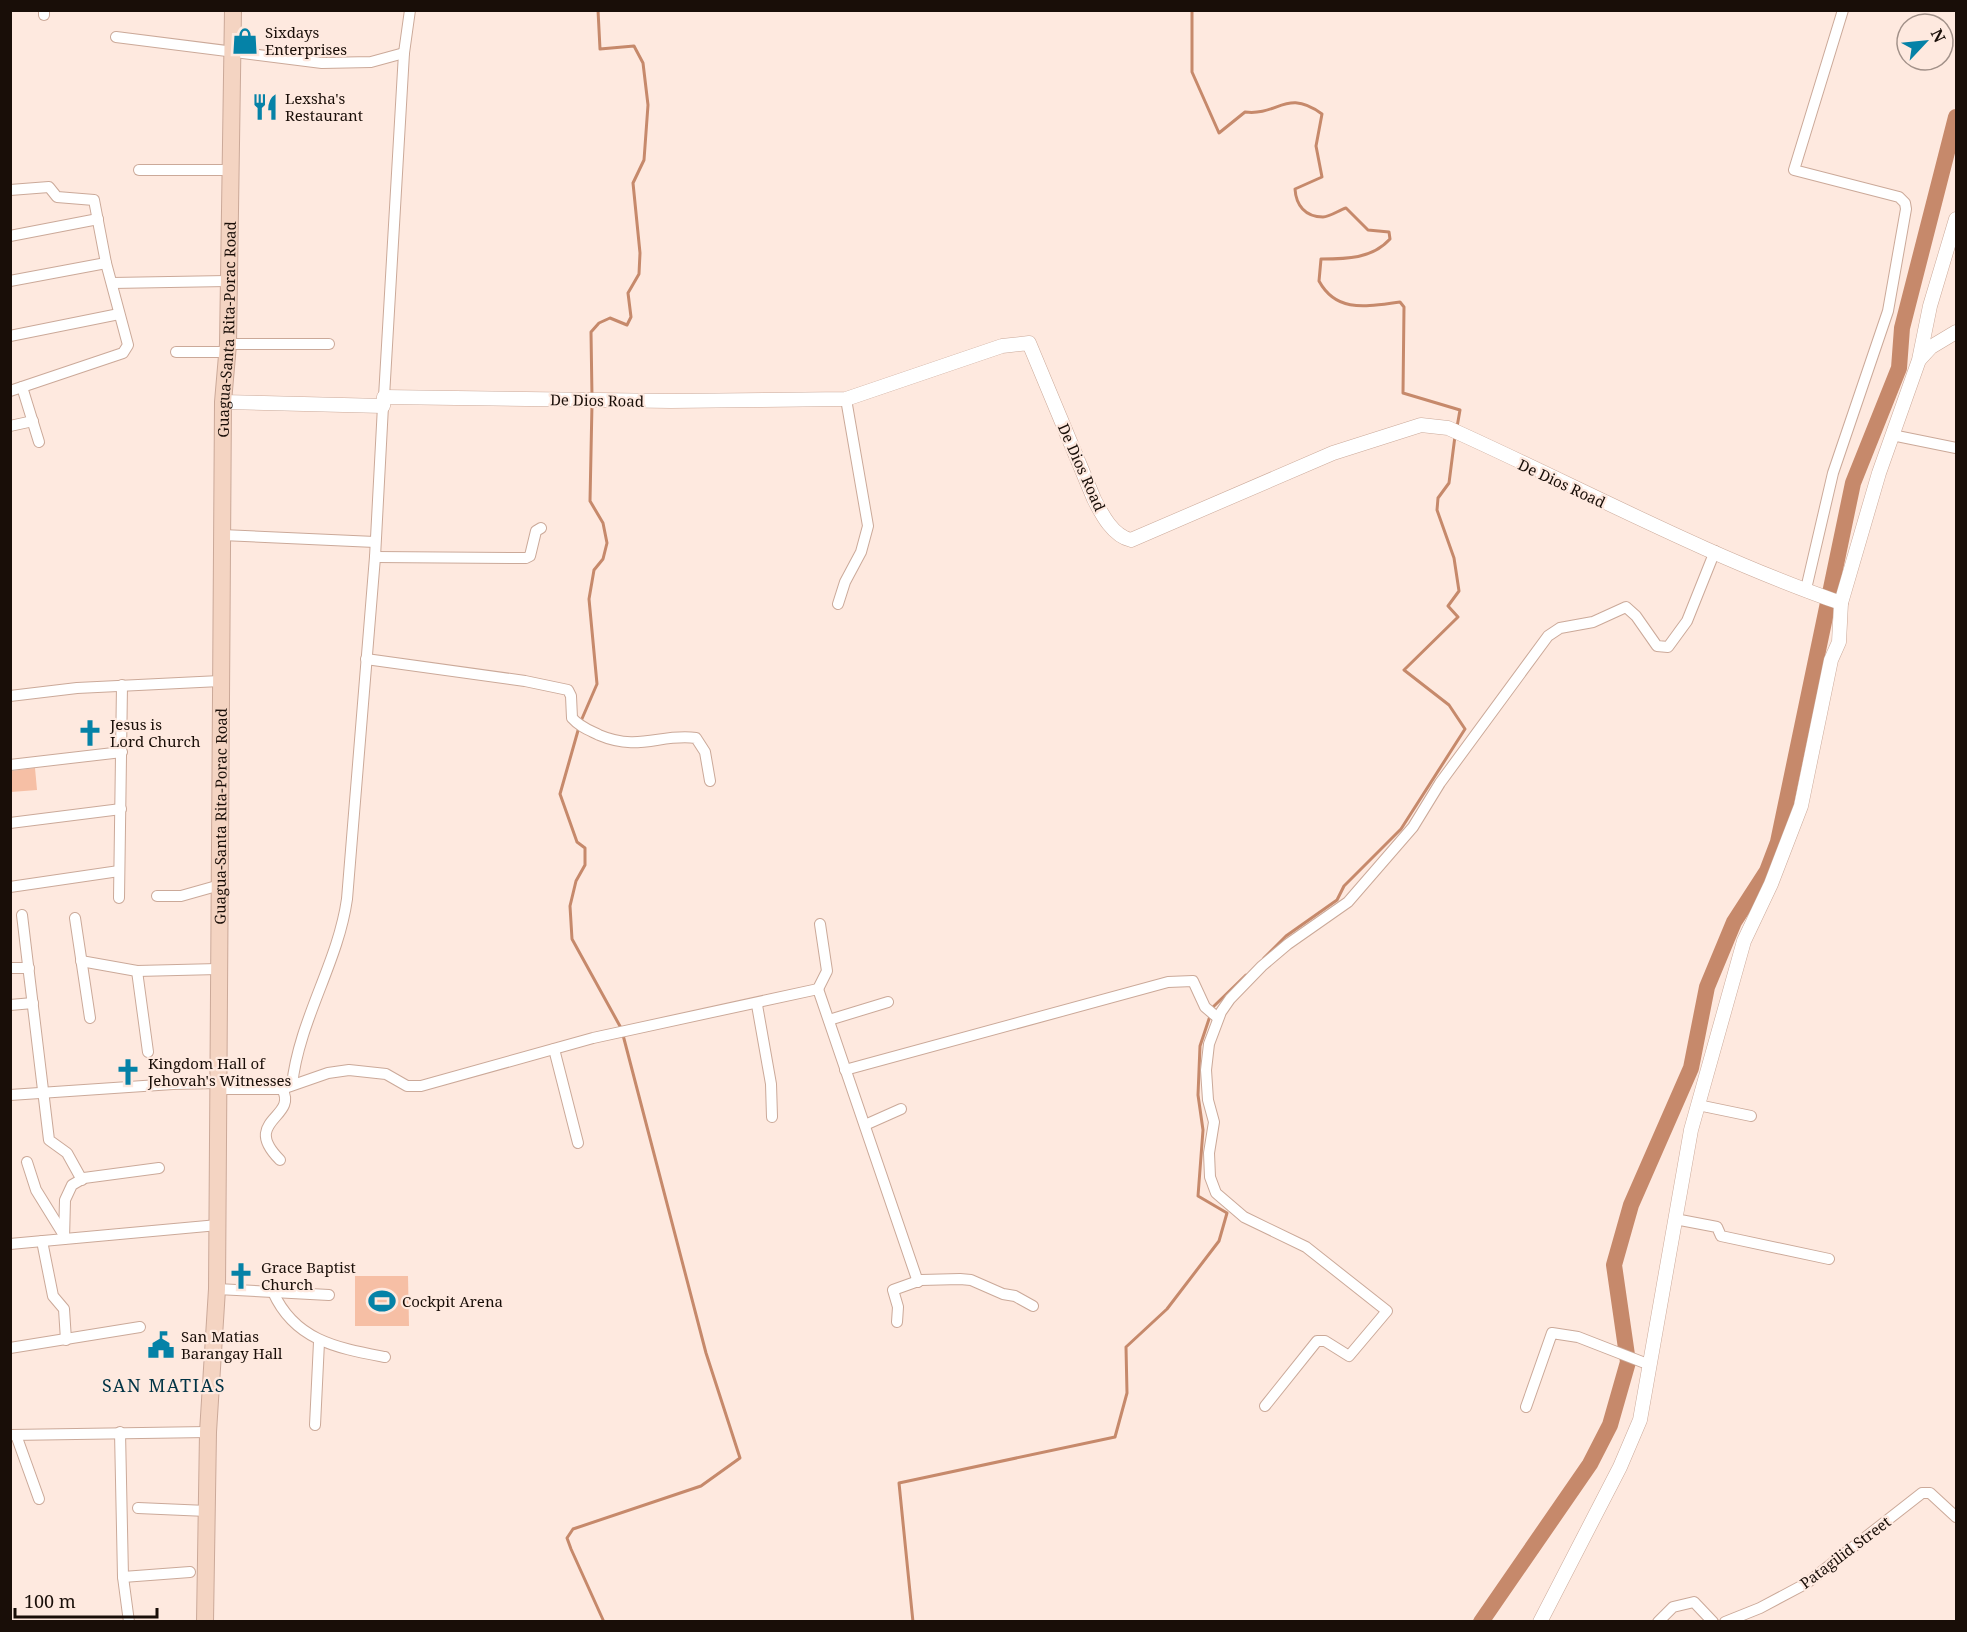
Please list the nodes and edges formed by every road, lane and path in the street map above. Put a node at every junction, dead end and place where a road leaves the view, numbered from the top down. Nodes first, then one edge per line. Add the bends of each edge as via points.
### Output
1 (233, 10) edge
2 (410, 10) edge
3 (1843, 10) edge
4 (116, 37) dead end
5 (233, 52) junction
6 (405, 53) junction
7 (139, 170) dead end
8 (230, 170) junction
9 (10, 190) edge
10 (98, 219) junction
11 (1956, 219) edge
12 (10, 236) edge
13 (106, 263) junction
14 (10, 281) edge
15 (227, 281) junction
16 (112, 283) junction
17 (119, 314) junction
18 (1956, 332) edge
19 (10, 336) edge
20 (329, 344) dead end
21 (227, 348) junction
22 (176, 352) dead end
23 (1919, 360) junction
24 (22, 387) junction
25 (10, 390) edge
26 (846, 399) junction
27 (223, 402) junction
28 (383, 402) junction
29 (33, 421) junction
30 (10, 426) edge
31 (1892, 435) junction
32 (39, 442) dead end
33 (1956, 448) edge
34 (541, 528) dead end
35 (222, 535) junction
36 (375, 542) junction
37 (1715, 552) junction
38 (375, 557) junction
39 (1811, 592) junction
40 (1838, 602) junction
41 (838, 604) dead end
42 (366, 659) junction
43 (220, 681) junction
44 (122, 685) junction
45 (10, 696) edge
46 (122, 752) junction
47 (10, 765) edge
48 (710, 781) dead end
49 (121, 809) junction
50 (10, 823) edge
51 (119, 871) junction
52 (220, 885) junction
53 (10, 887) edge
54 (157, 896) dead end
55 (119, 898) dead end
56 (22, 915) dead end
57 (75, 918) dead end
58 (820, 924) dead end
59 (81, 961) junction
60 (10, 968) edge
61 (29, 968) junction
62 (218, 969) junction
63 (137, 971) junction
64 (818, 989) junction
65 (888, 1002) dead end
66 (33, 1003) junction
67 (10, 1005) edge
68 (757, 1005) junction
69 (1216, 1016) junction
70 (90, 1018) dead end
71 (829, 1020) junction
72 (554, 1049) junction
73 (148, 1052) dead end
74 (845, 1070) junction
75 (218, 1086) junction
76 (287, 1087) junction
77 (44, 1092) junction
78 (10, 1095) edge
79 (1698, 1104) junction
80 (901, 1109) dead end
81 (1751, 1116) dead end
82 (772, 1117) dead end
83 (865, 1125) junction
84 (579, 1143) dead end
85 (279, 1160) dead end
86 (27, 1161) dead end
87 (159, 1168) dead end
88 (82, 1180) junction
89 (1675, 1220) junction
90 (218, 1226) junction
91 (63, 1235) junction
92 (42, 1241) junction
93 (10, 1244) edge
94 (1829, 1259) dead end
95 (918, 1282) junction
96 (217, 1289) junction
97 (273, 1292) junction
98 (329, 1295) dead end
99 (1033, 1306) dead end
100 (897, 1322) dead end
101 (140, 1327) dead end
102 (66, 1340) junction
103 (319, 1342) junction
104 (10, 1348) edge
105 (385, 1357) dead end
106 (1646, 1364) junction
107 (1265, 1406) dead end
108 (1526, 1407) dead end
109 (315, 1425) dead end
110 (120, 1432) junction
111 (208, 1432) junction
112 (13, 1435) edge
113 (39, 1499) dead end
114 (138, 1508) dead end
115 (207, 1510) junction
116 (1956, 1517) edge
117 (190, 1572) dead end
118 (123, 1576) junction
119 (129, 1622) edge
120 (205, 1622) edge
121 (1540, 1622) edge
122 (1658, 1622) edge
123 (1713, 1622) edge
124 (1725, 1622) edge

1 - 5 main road, Guagua-Santa Rita-Porac Road
2 - 6 street
3 - 39 street via 1794,170 1899,197 1906,209 1888,311 1833,473
4 - 5 street
5 - 6 street via 353,64
5 - 8 main road, Guagua-Santa Rita-Porac Road
6 - 28 street
7 - 8 street
8 - 15 main road, Guagua-Santa Rita-Porac Road
9 - 10 street via 49,187 57,197 90,198 96,205
10 - 12 street
10 - 13 street
11 - 23 street via 1930,306
13 - 14 street
13 - 16 street
15 - 16 street
15 - 21 main road, Guagua-Santa Rita-Porac Road
16 - 17 street
17 - 19 street
17 - 24 street via 128,345 123,352
18 - 23 street
20 - 21 street
21 - 22 street
21 - 27 main road, Guagua-Santa Rita-Porac Road
23 - 31 street
24 - 25 street
24 - 29 street
26 - 28 street, De Dios Road
26 - 37 street, De Dios Road via 1002,346 1029,343 1094,499 1113,529 1131,540 1333,453 1420,425 1448,428
26 - 41 street via 868,526
27 - 28 street, De Dios Road
27 - 35 main road, Guagua-Santa Rita-Porac Road
28 - 36 street
29 - 30 street
29 - 32 street
31 - 33 street
31 - 40 street
34 - 38 street via 536,531 530,556 526,558
35 - 36 street
35 - 43 main road, Guagua-Santa Rita-Porac Road
36 - 38 street
37 - 39 street, De Dios Road
37 - 69 street via 1687,621 1668,647 1657,646 1626,607 1593,622 1560,628 1548,636 1440,783 1419,818 1348,902 1262,966
38 - 42 street
39 - 40 street, De Dios Road
40 - 79 street via 1839,642 1831,660 1801,806 1775,877 1744,941
42 - 48 street via 557,686 568,690 572,718 580,726 612,740 637,744 696,738 705,752
42 - 76 street via 343,924
43 - 44 street
43 - 52 main road, Guagua-Santa Rita-Porac Road
44 - 45 street
44 - 46 street
46 - 47 street
46 - 49 street
49 - 50 street
49 - 51 street
51 - 53 street
51 - 55 street
52 - 54 street via 182,896
52 - 62 main road, Guagua-Santa Rita-Porac Road
56 - 61 street
57 - 59 street
58 - 64 street via 827,971
59 - 63 street
59 - 70 street
60 - 61 street
61 - 66 street
62 - 63 street
62 - 75 main road, Guagua-Santa Rita-Porac Road
63 - 73 street
64 - 68 street
64 - 71 street
65 - 71 street
66 - 67 street
66 - 77 street
68 - 72 street
68 - 82 street via 771,1084
69 - 74 street via 1205,1007 1193,981 1168,982
69 - 107 street via 1206,1070 1214,1122 1209,1153 1211,1186 1244,1217 1306,1247 1387,1311 1349,1356 1325,1341 1317,1341
71 - 74 street
72 - 76 street via 421,1086 407,1086 386,1074 349,1070
72 - 84 street
74 - 83 street
75 - 76 street
75 - 77 street
75 - 90 main road, Guagua-Santa Rita-Porac Road
76 - 85 street via 282,1110 269,1122 265,1134 266,1143
77 - 78 street
77 - 88 street via 49,1140 67,1153
79 - 81 street
79 - 89 street via 1685,1153
80 - 83 street
83 - 95 street
86 - 91 street via 36,1190
87 - 88 street
88 - 91 street via 67,1193
89 - 94 street via 1717,1227 1721,1236
89 - 106 street
90 - 91 street
90 - 96 main road, Guagua-Santa Rita-Porac Road
91 - 92 street
92 - 93 street
92 - 102 street via 53,1296 64,1309
95 - 99 street via 971,1280
95 - 100 street via 893,1290
96 - 97 street
96 - 111 main road, Guagua-Santa Rita-Porac Road
97 - 98 street
97 - 103 street via 279,1306
101 - 102 street
102 - 104 street
103 - 105 street
103 - 109 street
106 - 108 street via 1578,1337 1552,1334
106 - 121 street via 1640,1420
110 - 111 street
110 - 112 street
110 - 118 street
111 - 115 main road, Guagua-Santa Rita-Porac Road
112 - 113 street
114 - 115 street
115 - 120 main road, Guagua-Santa Rita-Porac Road
116 - 124 street, Patagilid Street via 1930,1493 1922,1493 1807,1582
117 - 118 street
118 - 119 street
122 - 123 street via 1673,1607 1694,1602

